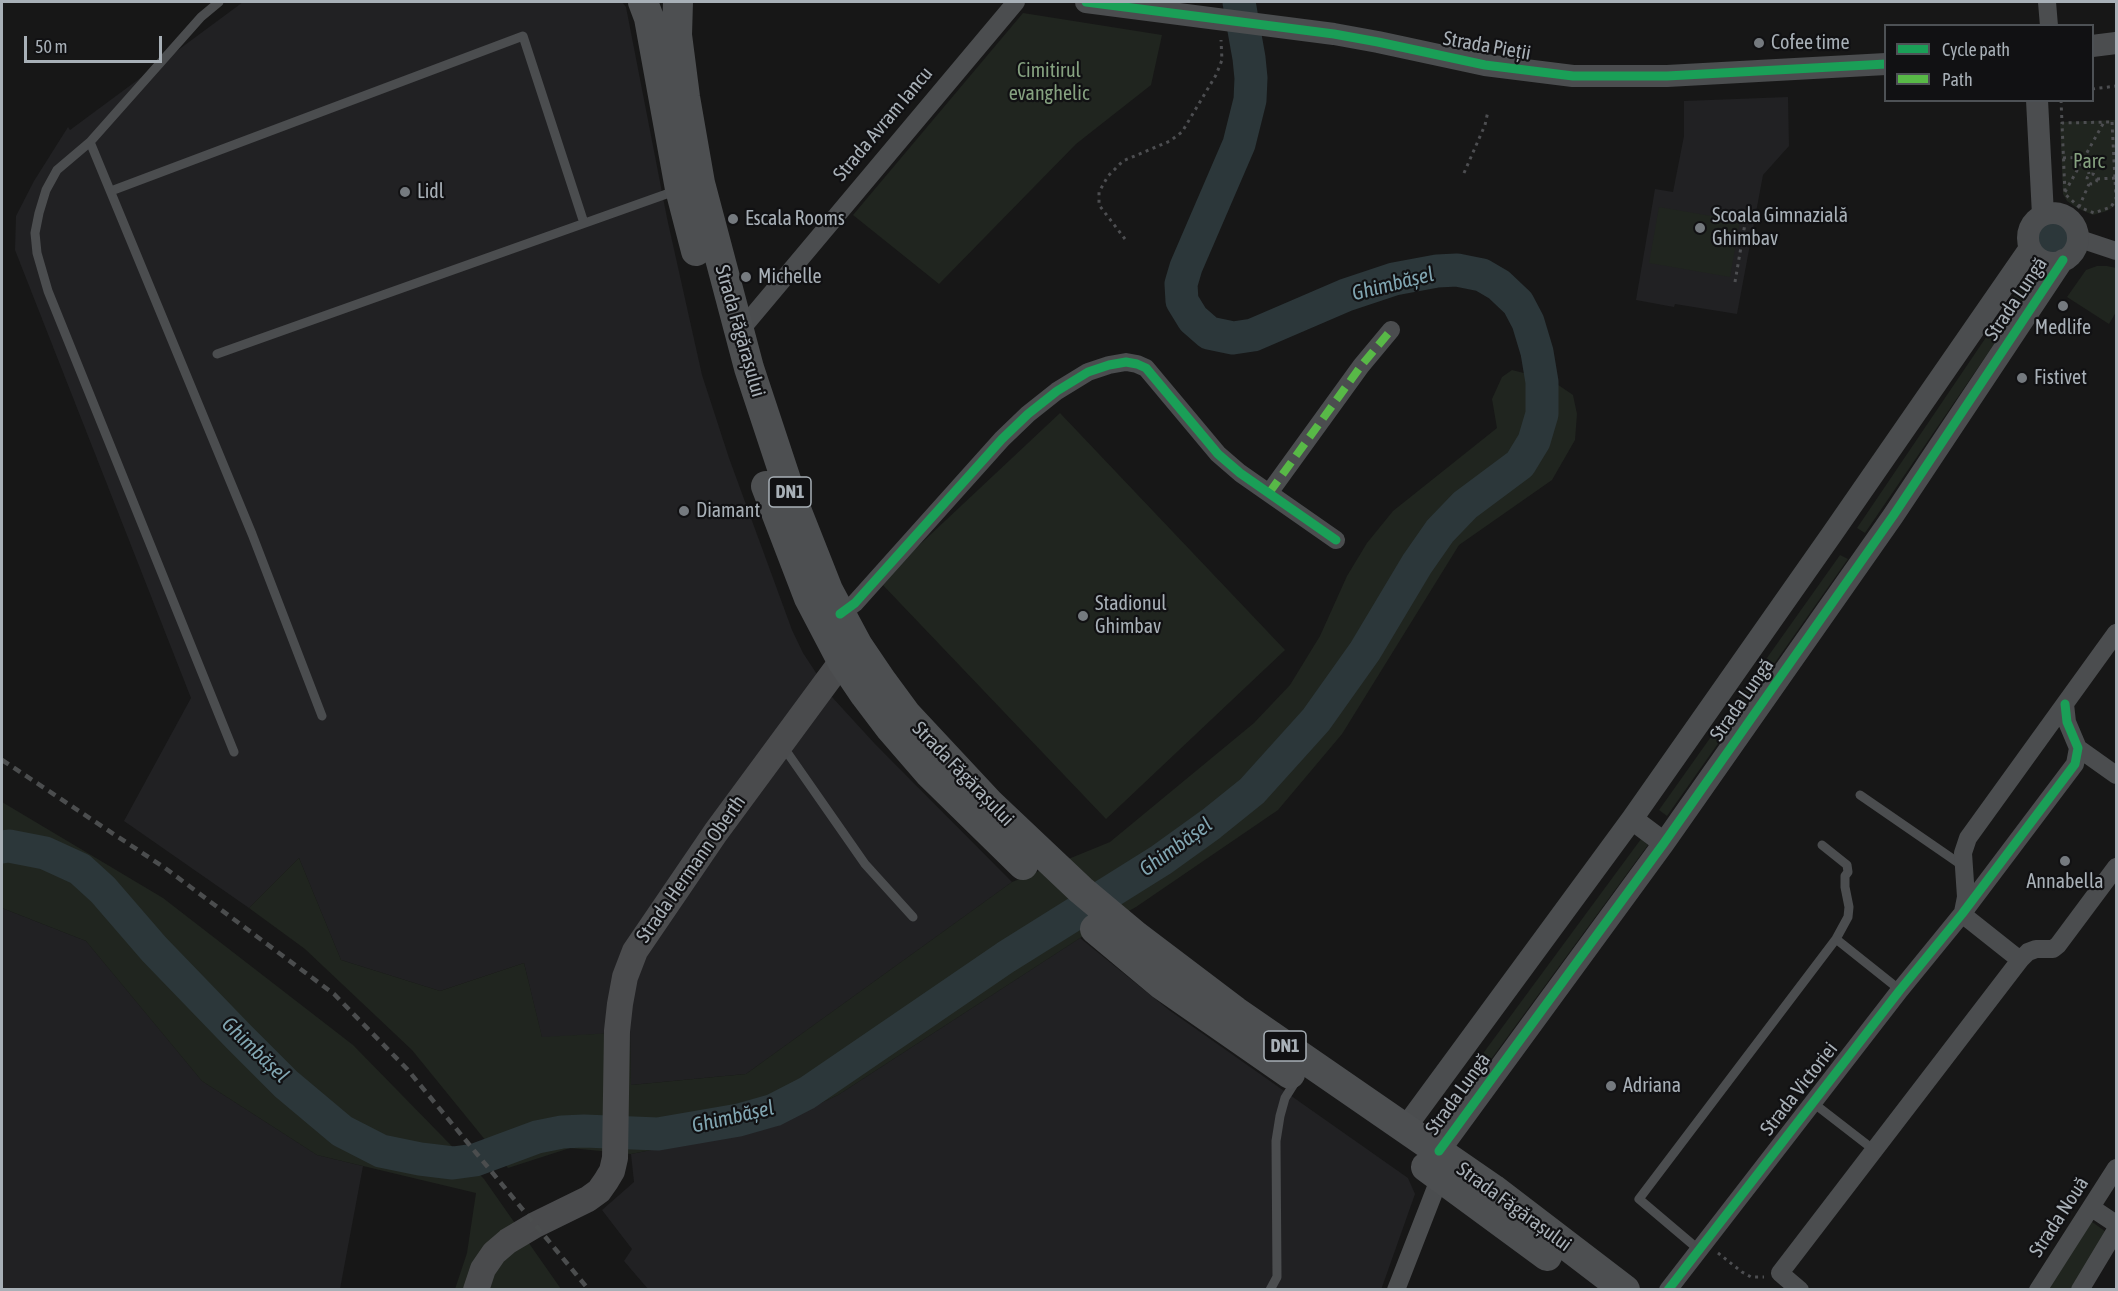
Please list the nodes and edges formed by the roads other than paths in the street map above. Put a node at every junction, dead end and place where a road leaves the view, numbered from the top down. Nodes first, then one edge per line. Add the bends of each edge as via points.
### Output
1 (219, 2) edge
2 (643, 2) edge
3 (678, 2) edge
4 (1016, 2) edge
5 (1086, 2) edge
6 (2047, 2) edge
7 (2049, 24) edge
8 (2116, 43) edge
9 (2094, 46) edge
10 (1884, 64) edge
11 (2037, 102) edge
12 (90, 142) junction
13 (680, 189) junction
14 (111, 191) junction
15 (2043, 215) junction
16 (584, 224) junction
17 (2077, 238) junction
18 (2030, 248) junction
19 (2116, 251) edge
20 (2063, 260) junction
21 (1390, 330) dead end
22 (739, 332) junction
23 (217, 354) dead end
24 (1269, 493) junction
25 (1832, 534) junction
26 (1336, 540) dead end
27 (1864, 557) junction
28 (840, 614) junction
29 (2116, 633) edge
30 (842, 661) junction
31 (2066, 704) junction
32 (322, 716) dead end
33 (780, 743) junction
34 (2078, 748) junction
35 (234, 752) dead end
36 (2116, 776) edge
37 (1860, 795) dead end
38 (1632, 819) junction
39 (1664, 843) junction
40 (1822, 845) dead end
41 (1029, 857) junction
42 (1963, 866) junction
43 (2116, 867) edge
44 (1962, 914) junction
45 (913, 917) dead end
46 (1836, 939) junction
47 (1129, 944) junction
48 (2020, 960) junction
49 (1900, 990) junction
50 (1297, 1079) junction
51 (1812, 1102) junction
52 (1405, 1128) junction
53 (1874, 1150) junction
54 (1439, 1164) junction
55 (2116, 1168) edge
56 (2092, 1208) junction
57 (2116, 1224) edge
58 (2116, 1230) edge
59 (1701, 1245) junction
60 (476, 1290) edge
61 (1270, 1290) edge
62 (1396, 1290) edge
63 (1593, 1290) edge
64 (1625, 1290) edge
65 (1668, 1290) edge
66 (1800, 1290) edge
67 (2038, 1290) edge
68 (2080, 1290) edge

1 - 12 lane via 201,17
2 - 13 highway, Strada Făgărașului / DN1
3 - 22 highway, Strada Făgărașului / DN1 via 677,34 700,183
4 - 22 street, Strada Avram Iancu
5 - 10 street, Strada Pieții via 1277,26 1485,65 1572,76 1667,76
6 - 7 street
8 - 9 street
11 - 15 street
12 - 14 lane
12 - 35 lane via 57,170 46,190 35,233 37,253 48,291
13 - 16 lane
13 - 30 highway, Strada Făgărașului / DN1 via 757,462 809,598
14 - 16 lane via 523,36
14 - 32 lane
15 - 17 street via 2066,217
15 - 18 street via 2028,232
16 - 23 lane
17 - 19 street
17 - 20 street via 2073,251
18 - 20 street via 2047,262
18 - 25 street, Strada Lungă
20 - 27 street, Strada Lungă
21 - 24 street
22 - 28 highway, Strada Făgărașului / DN1 via 794,504
24 - 26 street
24 - 28 street via 1218,454 1146,368 1125,362 1109,365 1088,372 1028,414 862,596
25 - 27 street
25 - 38 street, Strada Lungă
27 - 39 street, Strada Lungă
28 - 41 highway, Strada Făgărașului / DN1 via 906,714
29 - 31 street
30 - 33 main road, Strada Hermann Oberth
30 - 41 highway, Strada Făgărașului / DN1 via 890,728 929,773
31 - 34 street via 2067,722
31 - 42 street via 1968,838
33 - 45 lane via 865,864
33 - 60 main road, Strada Hermann Oberth via 635,951 625,977 617,1031 612,1171 599,1191 588,1199 535,1225 494,1253
34 - 36 street
34 - 44 street, Strada Victoriei via 2075,764
37 - 42 lane
38 - 39 street
38 - 52 street, Strada Lungă
39 - 54 street, Strada Lungă
40 - 46 lane via 1847,865 1849,912
41 - 47 highway, Strada Făgărașului / DN1
42 - 44 street via 1966,897
43 - 48 street via 2058,945 2028,952
44 - 48 street
44 - 49 street, Strada Victoriei
46 - 49 lane
46 - 59 lane via 1639,1199
47 - 50 highway, Strada Făgărașului / DN1 via 1162,985
47 - 52 highway, Strada Făgărașului / DN1 via 1235,1011
48 - 53 street
49 - 51 street, Strada Victoriei
50 - 54 highway, Strada Făgărașului / DN1
50 - 61 lane via 1285,1098 1277,1132 1277,1277
51 - 53 lane
51 - 59 street, Strada Victoriei
52 - 54 highway, Strada Făgărașului / DN1
53 - 66 street via 1780,1273
54 - 62 street, Strada Lungă
54 - 63 highway, Strada Făgărașului / DN1
54 - 64 highway, Strada Făgărașului / DN1 via 1493,1189
55 - 56 street, Strada Nouă
56 - 57 street
56 - 67 street, Strada Nouă
58 - 68 street
59 - 65 street, Strada Victoriei

